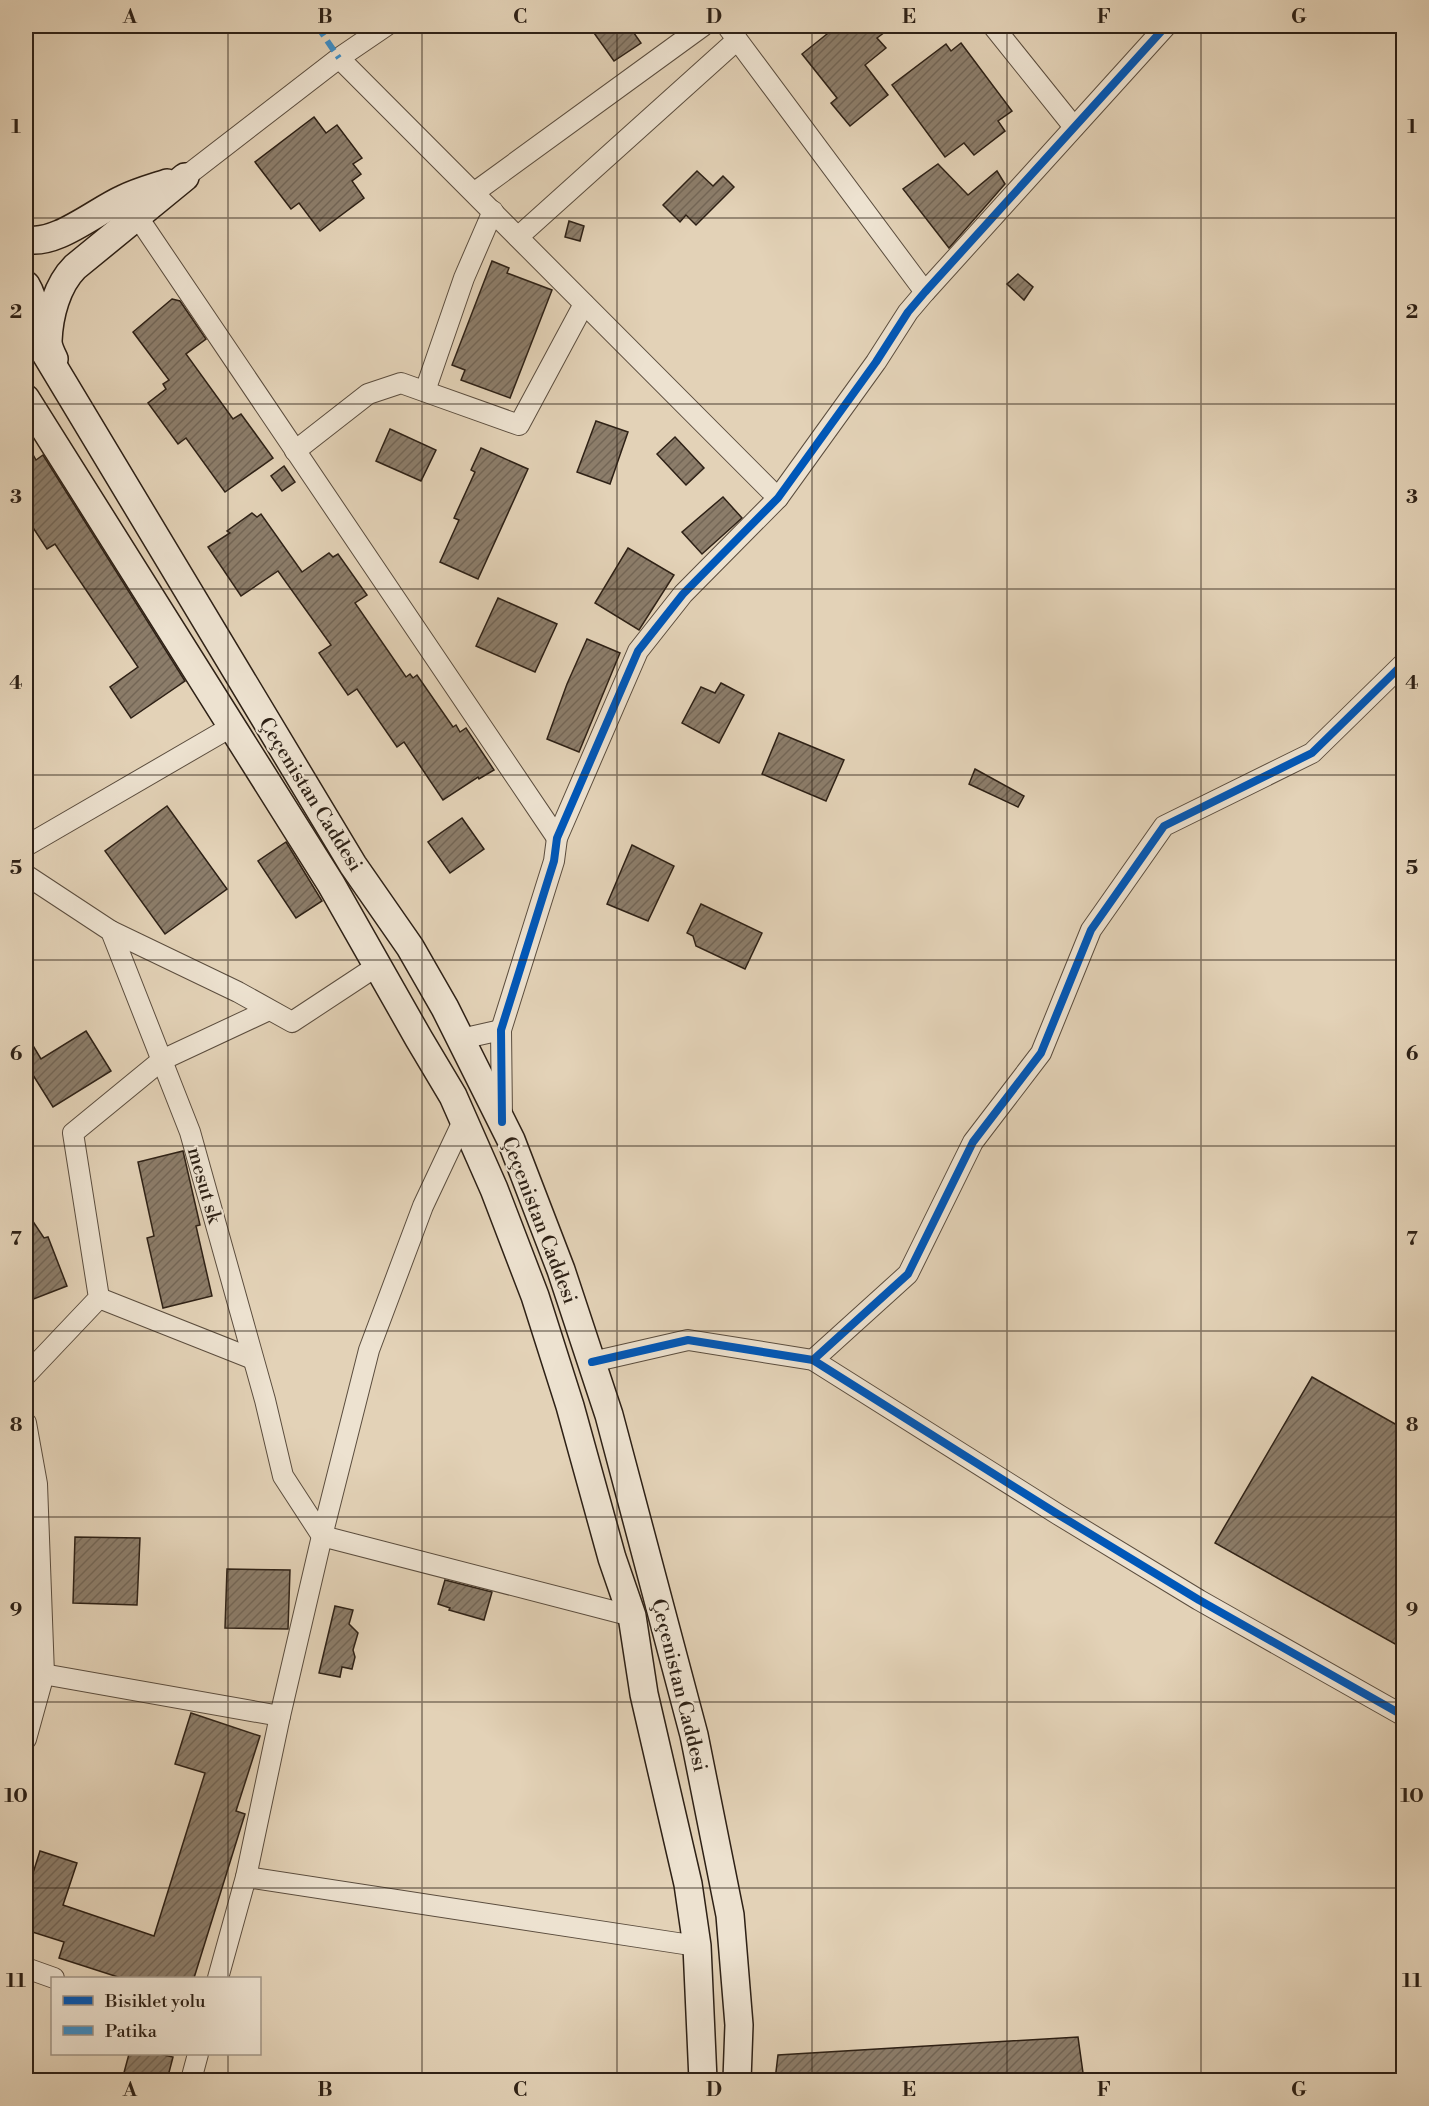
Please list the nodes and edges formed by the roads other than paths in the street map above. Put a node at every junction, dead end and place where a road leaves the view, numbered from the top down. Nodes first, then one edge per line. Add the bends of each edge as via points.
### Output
1 (386, 26) edge
2 (703, 26) edge
3 (993, 26) edge
4 (1166, 26) edge
5 (732, 33) edge
6 (339, 58) junction
7 (1074, 127) junction
8 (185, 177) junction
9 (474, 192) junction
10 (493, 211) junction
11 (136, 216) junction
12 (518, 237) junction
13 (38, 239) edge
14 (26, 254) edge
15 (26, 285) edge
16 (925, 292) junction
17 (585, 304) junction
18 (27, 329) edge
19 (59, 374) junction
20 (425, 391) junction
21 (28, 407) edge
22 (295, 451) junction
23 (778, 498) junction
24 (1404, 663) edge
25 (231, 727) junction
26 (557, 838) junction
27 (26, 846) edge
28 (26, 875) edge
29 (111, 931) junction
30 (377, 966) junction
31 (269, 1010) junction
32 (501, 1030) junction
33 (461, 1039) junction
34 (162, 1060) junction
35 (464, 1119) junction
36 (502, 1122) junction
37 (99, 1298) junction
38 (253, 1359) junction
39 (813, 1360) junction
40 (592, 1362) junction
41 (26, 1375) edge
42 (26, 1423) edge
43 (322, 1536) junction
44 (632, 1616) junction
45 (35, 1672) edge
46 (280, 1716) junction
47 (1404, 1716) edge
48 (26, 1740) edge
49 (246, 1877) junction
50 (697, 1946) junction
51 (26, 1968) edge
52 (51, 1977) edge
53 (218, 1977) edge
54 (198, 2055) edge
55 (191, 2080) edge
56 (703, 2080) edge
57 (737, 2080) edge

1 - 6 street
2 - 9 street
3 - 7 street
4 - 7 street
5 - 12 street
5 - 16 street
6 - 8 street
6 - 9 street
7 - 16 street
8 - 11 main road
8 - 13 main road via 123,199 67,232
9 - 10 street
10 - 12 street
10 - 20 street via 464,278
11 - 19 main road via 65,277 57,296 48,343
11 - 22 street
12 - 17 street
13 - 14 main road
15 - 18 main road via 33,299
16 - 23 street
17 - 20 street via 519,425
17 - 23 street
18 - 19 main road, Çeçenistan Caddesi
19 - 33 main road, Çeçenistan Caddesi via 353,865 410,947
20 - 22 street via 401,383 368,394
21 - 25 main road, Çeçenistan Caddesi
22 - 26 street
23 - 26 street via 683,594 638,651
24 - 39 street via 1312,753 1164,826 1091,930 1041,1053 973,1142 908,1274
25 - 27 street
25 - 30 main road, Çeçenistan Caddesi via 331,884
26 - 32 street via 554,861
28 - 29 street
29 - 31 street
29 - 34 street, mesut sk
30 - 31 street via 292,1022
30 - 35 main road, Çeçenistan Caddesi
31 - 34 street
32 - 33 street
32 - 36 street
33 - 36 main road, Çeçenistan Caddesi
34 - 37 street via 73,1133
34 - 38 street, mesut sk via 190,1132
35 - 43 street via 423,1206 369,1350
35 - 44 main road, Çeçenistan Caddesi via 535,1296
36 - 40 main road, Çeçenistan Caddesi via 561,1270
37 - 38 street
37 - 41 street
38 - 43 street, mesut sk via 283,1476
39 - 40 street via 688,1340
39 - 47 street via 1199,1600
40 - 57 main road, Çeçenistan Caddesi via 639,1524 699,1757 730,1915 739,2025
42 - 45 street via 37,1484
43 - 44 street
43 - 46 street
44 - 50 main road, Çeçenistan Caddesi via 644,1694
45 - 46 street
45 - 48 street
46 - 49 street
49 - 50 street
49 - 53 street
50 - 56 main road, Çeçenistan Caddesi
51 - 52 street
54 - 55 street

